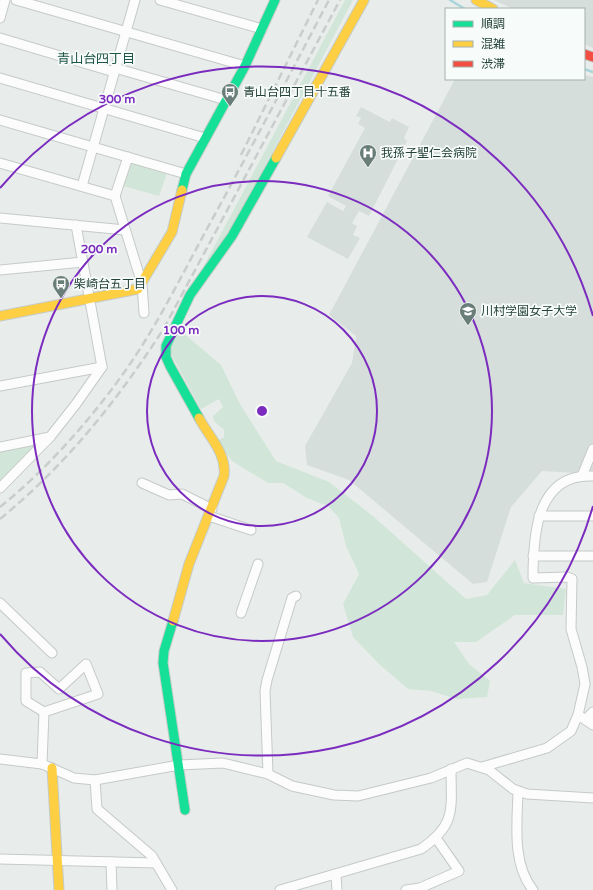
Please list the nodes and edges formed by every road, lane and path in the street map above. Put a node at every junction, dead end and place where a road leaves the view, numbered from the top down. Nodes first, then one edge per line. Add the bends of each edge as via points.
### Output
1 (5, 0) edge
2 (16, 0) edge
3 (135, 0) edge
4 (160, 0) edge
5 (275, 0) edge
6 (364, 0) edge
7 (476, 0) edge
8 (491, 8) edge
9 (0, 18) edge
10 (262, 29) junction
11 (126, 32) junction
12 (0, 38) edge
13 (245, 66) junction
14 (115, 70) junction
15 (0, 78) edge
16 (226, 100) junction
17 (104, 108) junction
18 (0, 120) edge
19 (205, 138) junction
20 (93, 147) junction
21 (128, 157) junction
22 (0, 163) edge
23 (186, 174) junction
24 (82, 186) junction
25 (115, 196) junction
26 (0, 218) edge
27 (76, 225) junction
28 (125, 230) junction
29 (82, 262) junction
30 (0, 270) edge
31 (142, 284) junction
32 (89, 298) junction
33 (144, 313) dead end
34 (0, 316) edge
35 (102, 367) junction
36 (0, 386) edge
37 (50, 437) junction
38 (0, 446) edge
39 (593, 448) edge
40 (582, 476) junction
41 (593, 476) edge
42 (142, 483) dead end
43 (0, 488) edge
44 (210, 513) junction
45 (539, 516) junction
46 (593, 516) edge
47 (251, 530) dead end
48 (533, 556) junction
49 (593, 556) edge
50 (258, 564) dead end
51 (296, 596) dead end
52 (0, 603) edge
53 (241, 613) dead end
54 (52, 653) dead end
55 (44, 712) junction
56 (593, 712) edge
57 (582, 717) junction
58 (593, 725) edge
59 (0, 759) edge
60 (42, 764) junction
61 (179, 765) junction
62 (482, 767) junction
63 (52, 768) junction
64 (451, 769) junction
65 (268, 774) junction
66 (95, 780) junction
67 (518, 792) junction
68 (593, 798) edge
69 (185, 810) dead end
70 (436, 838) junction
71 (0, 859) edge
72 (57, 860) junction
73 (111, 862) junction
74 (156, 863) junction
75 (336, 875) junction
76 (59, 890) edge
77 (112, 890) edge
78 (172, 890) edge
79 (280, 890) edge
80 (337, 890) edge
81 (406, 890) edge
82 (533, 890) edge

1 - 9 street
2 - 11 street
3 - 11 street
4 - 10 street
5 - 10 street
6 - 44 street via 232,236 190,295 166,346 166,357 170,366 224,460 224,476
7 - 8 street
10 - 13 street
11 - 13 street
11 - 14 street
12 - 14 street
13 - 16 street
14 - 16 street
14 - 17 street
15 - 17 street
16 - 19 street
17 - 19 street
17 - 20 street
18 - 20 street
19 - 23 street
20 - 21 street
20 - 24 street
21 - 23 street
21 - 25 street
22 - 24 street
23 - 31 street via 172,232
24 - 25 street
25 - 28 street
26 - 27 street
27 - 28 street
27 - 29 street
28 - 31 street
29 - 30 street
29 - 32 street
31 - 32 street via 138,289
31 - 33 street
32 - 34 street
32 - 35 street
35 - 36 street
35 - 37 street
37 - 38 street
37 - 43 street
39 - 40 street
40 - 41 street
40 - 45 street via 568,480 550,492
42 - 44 street via 169,495 182,494
44 - 47 street
44 - 61 street via 189,564 164,651 163,663
45 - 46 street
45 - 48 street via 533,542
48 - 49 street
48 - 57 street via 533,578 572,579 571,629 585,684
50 - 53 street
51 - 65 street via 292,598 266,686 264,702
52 - 54 street
55 - 55 street via 26,701 26,673 40,672 59,688 86,664 98,694
55 - 60 street
56 - 57 street
57 - 58 street
57 - 62 street via 571,731 547,748
59 - 60 street
60 - 63 street
61 - 65 street via 223,763
61 - 66 street
61 - 69 street
62 - 64 street via 467,763
62 - 67 street
63 - 66 street via 74,778
63 - 72 street
64 - 65 street via 430,778 358,796 334,795 292,786
64 - 70 street via 452,808 446,826
66 - 74 street via 97,809 152,856
67 - 68 street
67 - 82 street via 518,839 522,872
70 - 75 street via 421,849
70 - 81 street via 459,871 420,888
71 - 72 street
72 - 73 street
72 - 76 street
73 - 74 street
73 - 77 street
74 - 78 street
75 - 79 street
75 - 80 street

